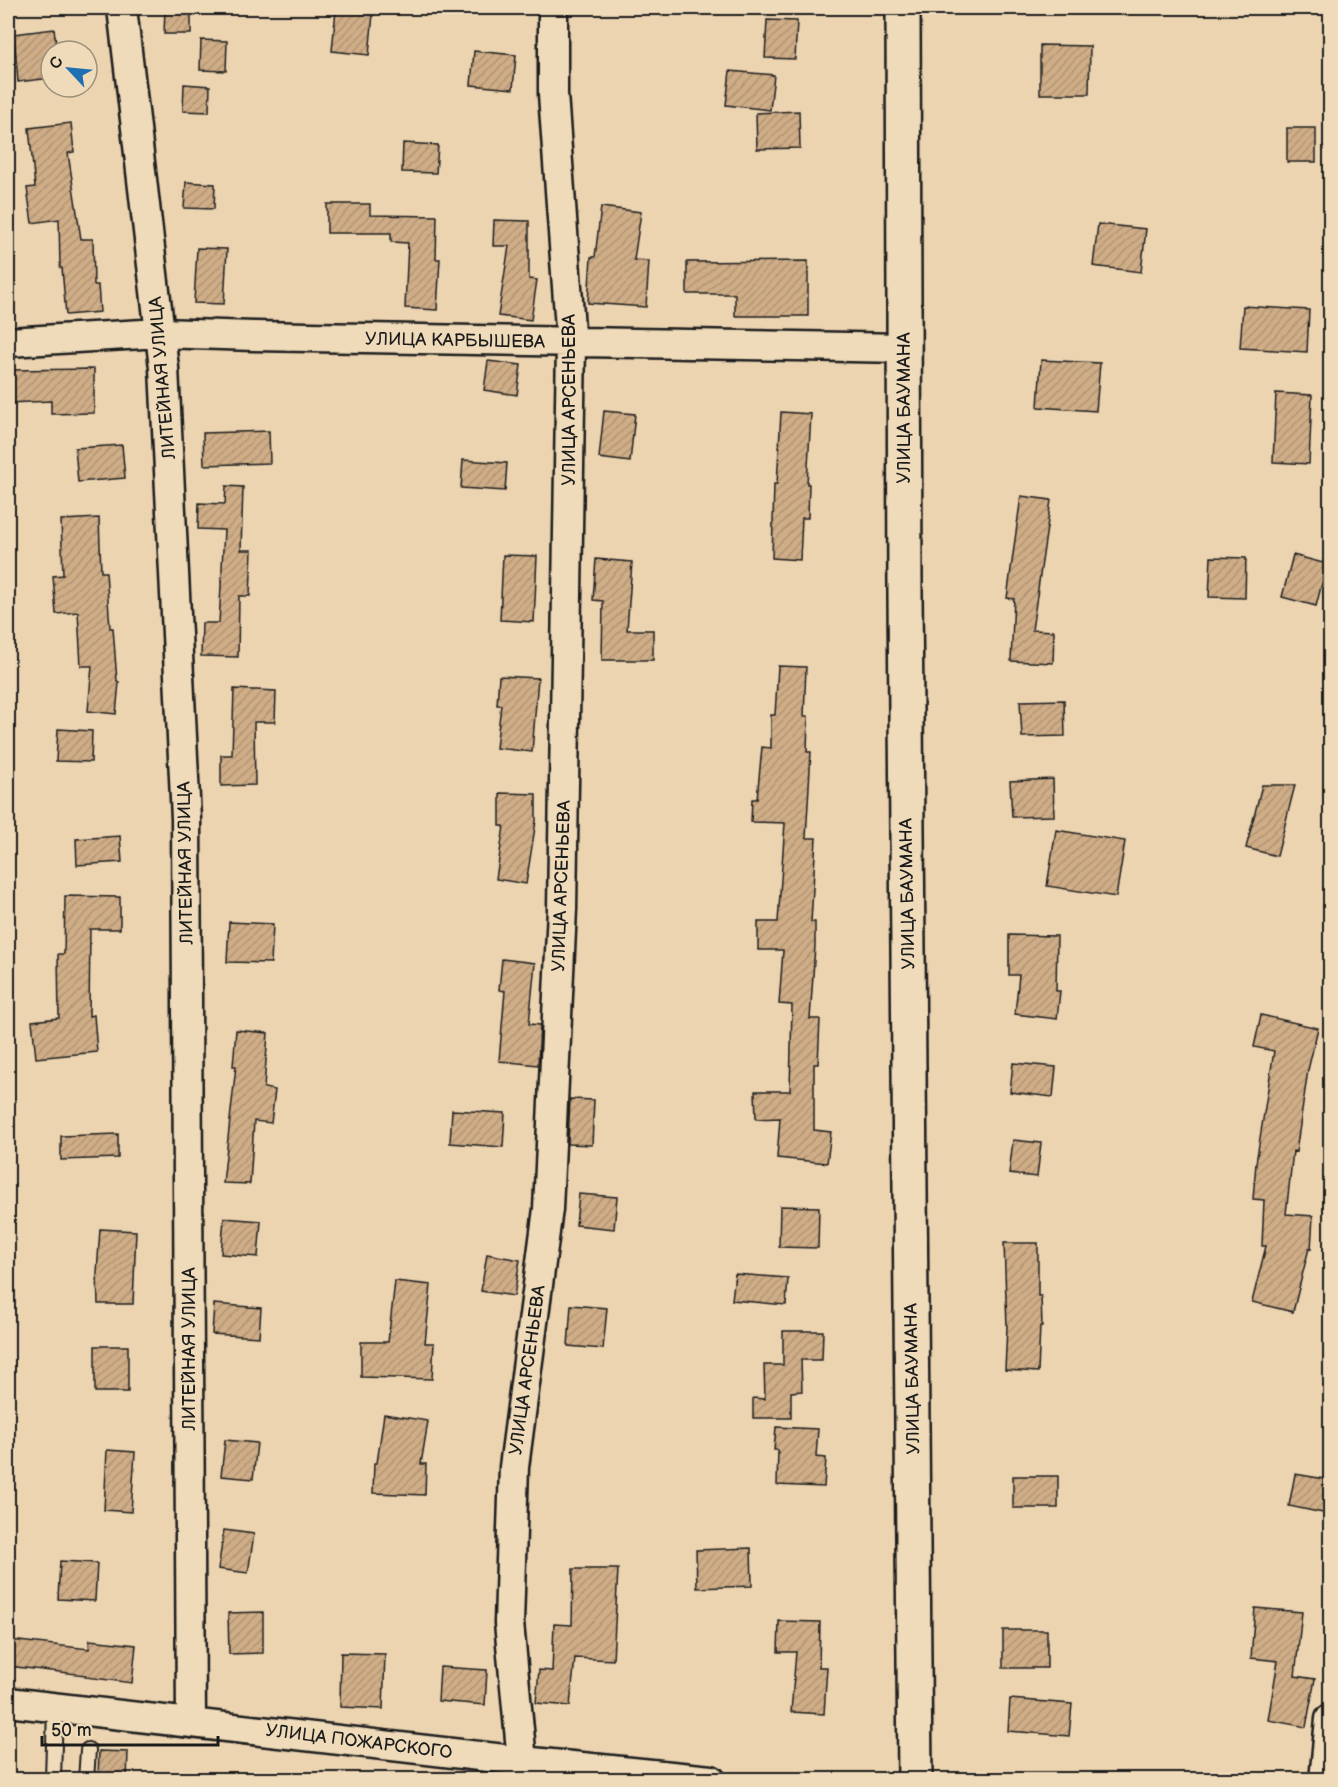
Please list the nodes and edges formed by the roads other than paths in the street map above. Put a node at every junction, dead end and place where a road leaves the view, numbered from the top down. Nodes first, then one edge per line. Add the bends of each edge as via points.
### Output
1 (122, 8) edge
2 (553, 8) edge
3 (903, 8) edge
4 (160, 333) junction
5 (8, 342) edge
6 (571, 342) junction
7 (904, 348) junction
8 (8, 1702) edge
9 (55, 1707) junction
10 (1330, 1719) edge
11 (191, 1722) junction
12 (88, 1750) dead end
13 (522, 1761) junction
14 (54, 1779) edge
15 (86, 1779) edge
16 (711, 1779) edge
17 (915, 1779) edge
18 (1324, 1779) edge

1 - 4 street, ЛИТЕЙНАЯ УЛИЦА
2 - 6 street, УЛИЦА АРСЕНЬЕВА via 553,94
3 - 7 main road, УЛИЦА БАУМАНА
4 - 5 street, УЛИЦА КАРБЫШЕВА
4 - 6 street, УЛИЦА КАРБЫШЕВА
4 - 11 street, ЛИТЕЙНАЯ УЛИЦА via 186,819
6 - 7 street, УЛИЦА КАРБЫШЕВА
6 - 13 street, УЛИЦА АРСЕНЬЕВА via 562,909 549,1198 514,1467 509,1623
7 - 17 main road, УЛИЦА БАУМАНА
8 - 9 street, УЛИЦА ПОЖАРСКОГО
9 - 11 street, УЛИЦА ПОЖАРСКОГО
9 - 14 lane
10 - 18 street
11 - 13 street, УЛИЦА ПОЖАРСКОГО
12 - 15 lane
13 - 16 street, УЛИЦА ПОЖАРСКОГО

